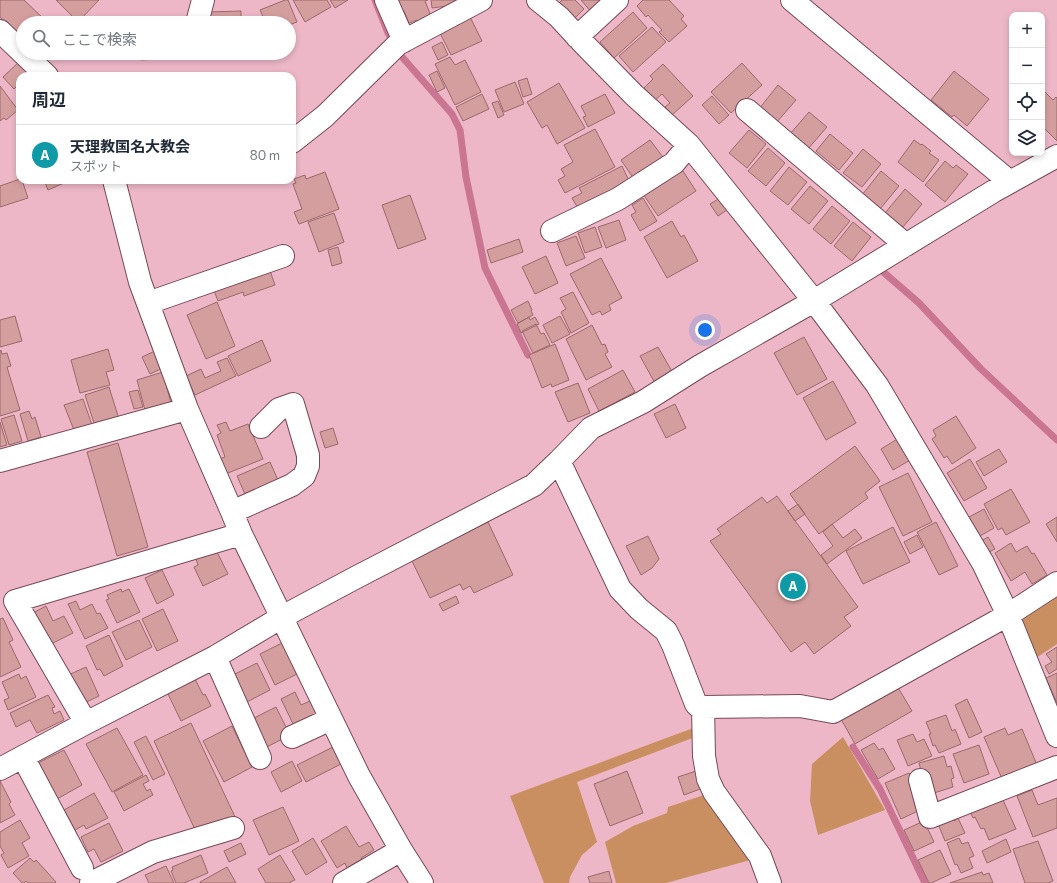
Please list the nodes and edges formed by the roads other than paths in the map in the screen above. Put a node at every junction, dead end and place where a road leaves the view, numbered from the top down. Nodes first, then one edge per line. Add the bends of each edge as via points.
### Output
1 (203, 0) edge
2 (386, 0) edge
3 (538, 0) edge
4 (617, 0) edge
5 (478, 1) edge
6 (796, 1) edge
7 (199, 16) edge
8 (0, 31) edge
9 (577, 37) junction
10 (404, 41) junction
11 (16, 46) edge
12 (30, 60) edge
13 (43, 72) edge
14 (747, 110) dead end
15 (296, 139) edge
16 (689, 145) junction
17 (1056, 157) edge
18 (1010, 182) junction
19 (118, 184) edge
20 (552, 231) dead end
21 (906, 245) junction
22 (283, 256) dead end
23 (814, 301) junction
24 (148, 303) junction
25 (187, 409) junction
26 (261, 427) dead end
27 (0, 461) edge
28 (559, 461) junction
29 (232, 512) junction
30 (241, 534) junction
31 (1057, 583) edge
32 (1008, 615) junction
33 (282, 617) junction
34 (214, 657) junction
35 (703, 707) junction
36 (332, 719) junction
37 (86, 723) junction
38 (1057, 736) edge
39 (292, 737) dead end
40 (23, 757) junction
41 (260, 758) dead end
42 (1057, 767) edge
43 (0, 769) edge
44 (920, 780) dead end
45 (233, 828) dead end
46 (401, 850) junction
47 (87, 876) edge
48 (344, 883) edge
49 (422, 883) edge
50 (770, 883) edge

1 - 7 street
2 - 10 street
3 - 9 street via 559,17
4 - 9 street
5 - 10 street
6 - 18 street
8 - 11 street
9 - 16 street via 634,95
10 - 15 street via 325,116
12 - 13 street
14 - 21 street
16 - 20 street via 674,163 618,199
16 - 23 street
17 - 18 street
18 - 21 street
19 - 24 street via 140,282
21 - 23 street
22 - 24 street
23 - 28 street via 700,366 643,402 591,428
23 - 32 street via 877,385 982,563
24 - 25 street
25 - 27 street
25 - 29 street
26 - 29 street via 279,409 293,404 308,455 308,466 304,476 292,485
28 - 33 street via 534,485
28 - 35 street via 620,589 666,631 696,704
29 - 30 street
30 - 33 street
30 - 37 street via 15,600
31 - 32 street
32 - 35 street via 833,712 800,706
32 - 38 street
33 - 34 street
33 - 36 street
34 - 37 street
34 - 41 street
35 - 50 street via 704,756 708,779 714,792 760,856
36 - 39 street
36 - 46 street via 359,776
37 - 40 street
40 - 43 street
40 - 47 street
42 - 44 street via 932,824
45 - 47 street via 153,852
46 - 48 street
46 - 49 street

